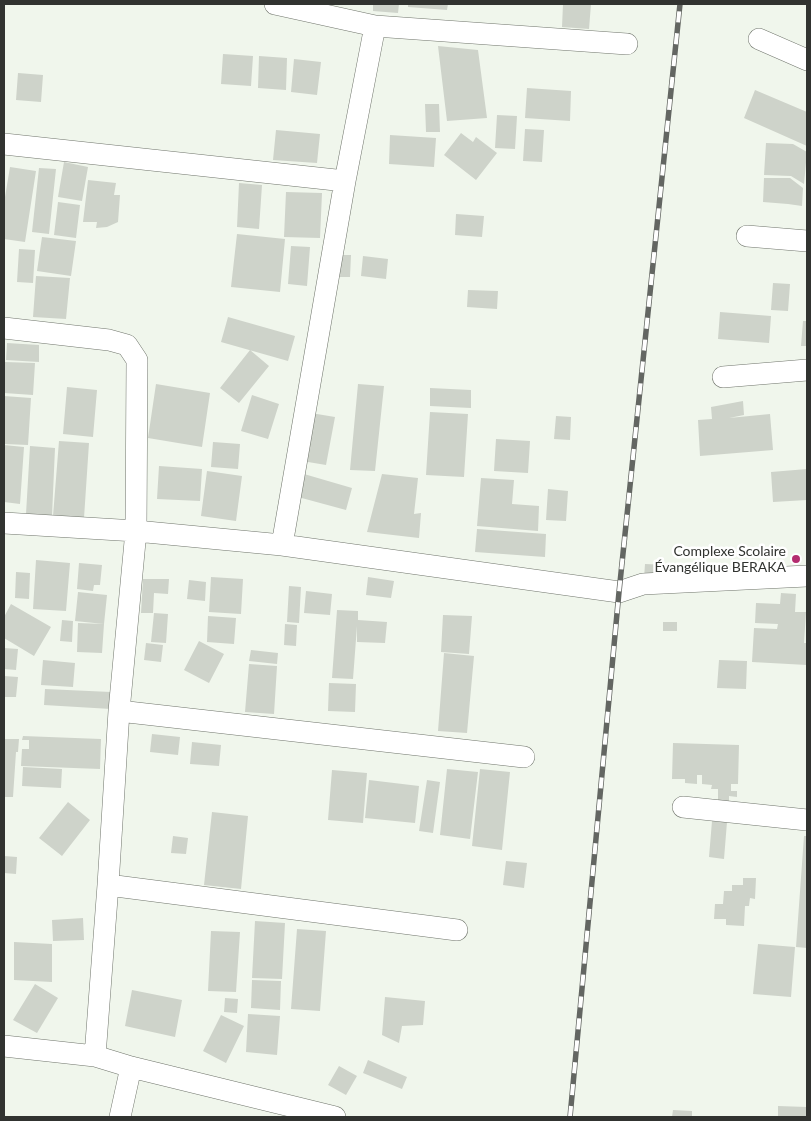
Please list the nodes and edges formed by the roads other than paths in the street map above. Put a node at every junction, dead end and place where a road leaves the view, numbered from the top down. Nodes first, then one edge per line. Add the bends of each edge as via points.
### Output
1 (275, 4) edge
2 (375, 26) junction
3 (758, 39) dead end
4 (627, 44) dead end
5 (807, 60) edge
6 (4, 144) edge
7 (345, 181) junction
8 (747, 236) dead end
9 (807, 241) edge
10 (4, 328) edge
11 (807, 370) edge
12 (722, 377) dead end
13 (4, 523) edge
14 (136, 531) junction
15 (282, 545) junction
16 (807, 576) edge
17 (120, 711) junction
18 (524, 757) dead end
19 (683, 808) dead end
20 (807, 820) edge
21 (108, 885) junction
22 (456, 930) dead end
23 (4, 1046) edge
24 (95, 1056) junction
25 (131, 1067) junction
26 (120, 1117) edge
27 (330, 1117) edge

1 - 2 street
2 - 4 street
2 - 7 street
3 - 5 street
6 - 7 street
7 - 15 street
8 - 9 street
10 - 14 street via 109,340 128,345 138,360
11 - 12 street
13 - 14 street
14 - 15 street
14 - 17 street
15 - 16 street via 619,592 643,584
17 - 18 street
17 - 21 street
19 - 20 street
21 - 22 street
21 - 24 street
23 - 24 street
24 - 25 street
25 - 26 street
25 - 27 street

